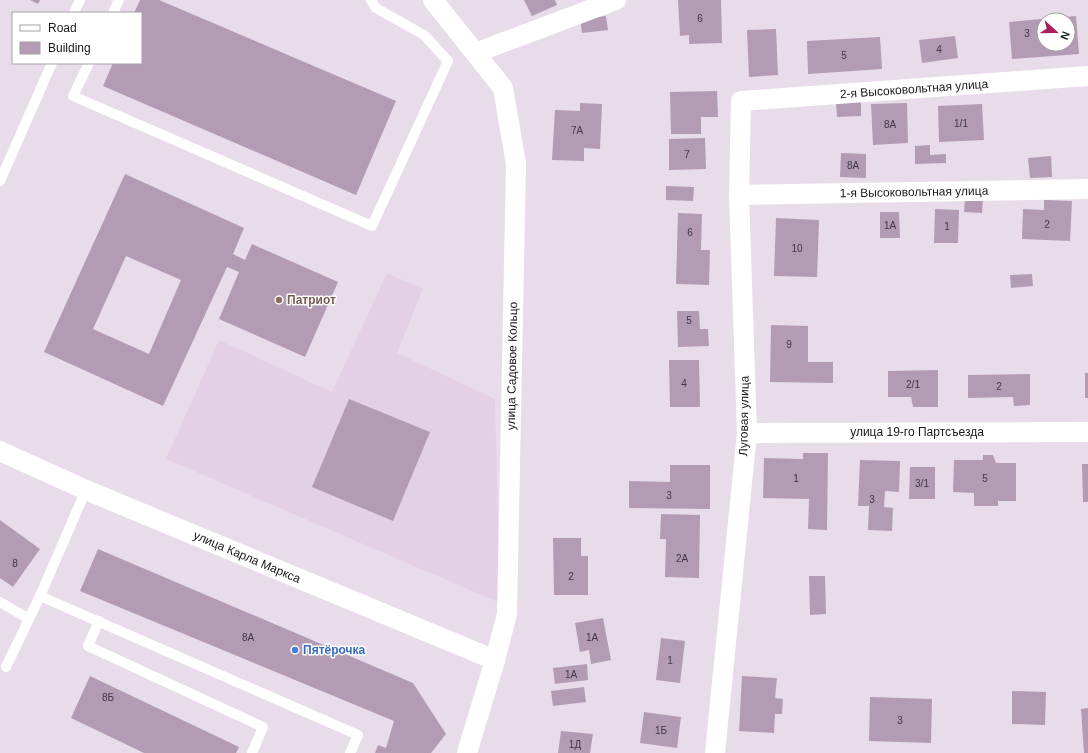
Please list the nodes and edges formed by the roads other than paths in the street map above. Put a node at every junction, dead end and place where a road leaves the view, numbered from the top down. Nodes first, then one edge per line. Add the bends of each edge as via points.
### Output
1 (80, 0) edge
2 (119, 0) edge
3 (371, 0) edge
4 (433, 0) edge
5 (616, 0) edge
6 (74, 12) edge
7 (113, 12) edge
8 (475, 53) junction
9 (52, 64) edge
10 (89, 64) edge
11 (1088, 76) edge
12 (741, 101) joint
13 (0, 181) edge
14 (1088, 189) edge
15 (739, 195) junction
16 (1088, 432) edge
17 (747, 433) junction
18 (0, 451) edge
19 (86, 490) junction
20 (40, 596) junction
21 (0, 602) edge
22 (30, 619) junction
23 (99, 621) junction
24 (495, 660) junction
25 (6, 667) dead end
26 (252, 753) edge
27 (350, 753) edge
28 (467, 753) edge
29 (715, 753) edge

1 - 6 lane
2 - 7 lane
3 - 10 lane via 376,8 424,35 448,61 372,226 73,96
4 - 8 street, улица Садовое Кольцо
5 - 8 street
8 - 24 street, улица Садовое Кольцо via 503,88 516,164 507,614
9 - 13 lane
11 - 12 street, 2-я Высоковольтная улица
12 - 15 street, Луговая улица
14 - 15 street, 1-я Высоковольтная улица
15 - 17 street, Луговая улица
16 - 17 street, улица 19-го Партсъезда
17 - 29 street, Луговая улица
18 - 19 street, улица Карла Маркса
19 - 20 lane
19 - 24 street, улица Карла Маркса
20 - 22 lane
20 - 23 lane
21 - 22 lane
22 - 25 lane
23 - 26 lane via 88,646 263,727
23 - 27 lane via 358,734
24 - 28 street, улица Садовое Кольцо

